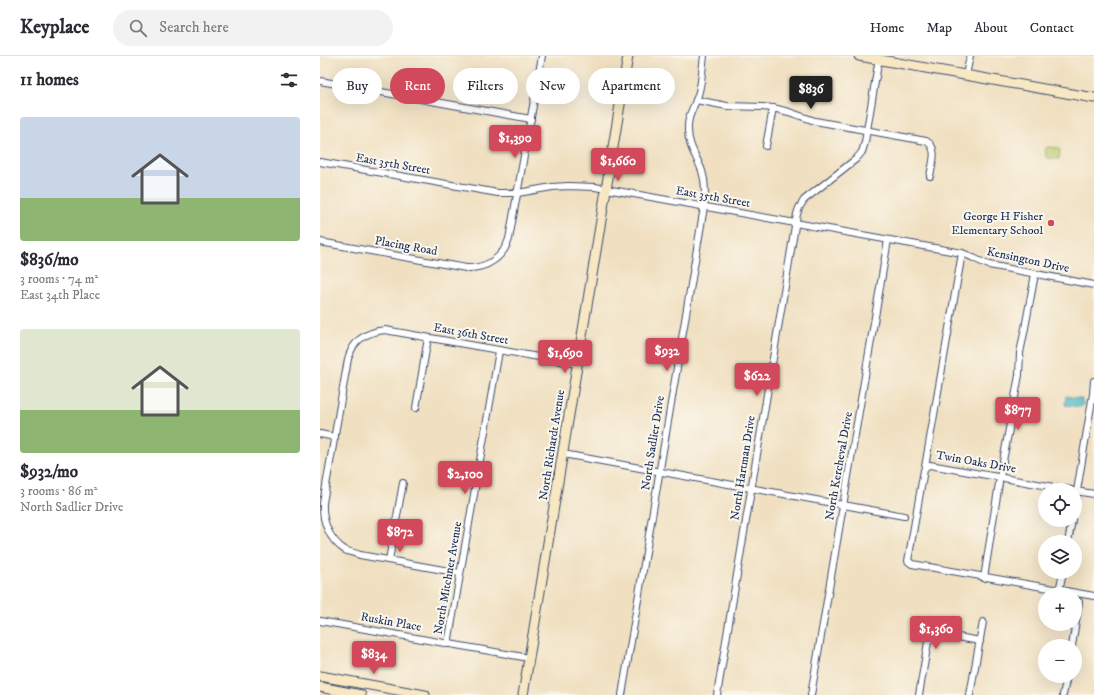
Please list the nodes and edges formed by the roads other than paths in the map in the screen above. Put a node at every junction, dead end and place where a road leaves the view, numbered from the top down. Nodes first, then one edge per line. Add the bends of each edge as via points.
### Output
1 (542, 56) edge
2 (628, 56) edge
3 (704, 56) edge
4 (859, 56) edge
5 (970, 56) edge
6 (879, 58) edge
7 (966, 75) junction
8 (320, 81) edge
9 (1094, 98) edge
10 (696, 100) junction
11 (773, 108) junction
12 (531, 119) junction
13 (867, 131) junction
14 (766, 146) dead end
15 (320, 162) edge
16 (930, 176) dead end
17 (606, 189) junction
18 (518, 193) junction
19 (704, 207) junction
20 (795, 223) junction
21 (888, 240) junction
22 (320, 242) edge
23 (911, 244) joint
24 (962, 253) junction
25 (1035, 274) junction
26 (1094, 285) edge
27 (428, 338) junction
28 (499, 351) junction
29 (578, 364) junction
30 (1094, 381) edge
31 (416, 408) dead end
32 (320, 434) edge
33 (335, 437) junction
34 (563, 454) junction
35 (925, 467) junction
36 (660, 471) junction
37 (1000, 477) junction
38 (403, 483) dead end
39 (1076, 483) edge
40 (1038, 484) edge
41 (751, 488) junction
42 (1082, 492) edge
43 (1094, 494) edge
44 (843, 505) junction
45 (904, 516) dead end
46 (389, 560) junction
47 (460, 573) junction
48 (984, 578) junction
49 (1038, 587) edge
50 (1082, 594) edge
51 (1094, 596) edge
52 (320, 621) edge
53 (983, 622) dead end
54 (980, 641) junction
55 (448, 644) junction
56 (529, 658) junction
57 (320, 676) edge
58 (1066, 683) edge
59 (320, 687) edge
60 (361, 695) edge
61 (425, 695) edge
62 (523, 695) edge
63 (622, 695) edge
64 (717, 695) edge
65 (811, 695) edge
66 (919, 695) edge
67 (970, 695) edge
68 (1063, 695) edge

1 - 12 street
2 - 17 street, North Richardt Avenue
3 - 10 street, North Sadlier Drive
4 - 6 street
5 - 7 street
6 - 7 street
6 - 13 street, North Hartman Drive
7 - 9 street
8 - 12 street
10 - 11 street via 727,106
10 - 19 street, North Sadlier Drive via 689,117 688,131 691,147 704,176
11 - 13 street via 815,121
11 - 14 street
12 - 18 street
13 - 16 street via 929,143 934,150
13 - 20 street, North Hartman Drive via 864,147 858,158 804,200
15 - 18 street, East 35th Street via 487,191
17 - 18 street, East 35th Street via 568,186
17 - 19 street, East 35th Street
17 - 29 street, North Richardt Avenue
18 - 22 street, Placing Road via 508,244 500,256 477,268
19 - 20 street, East 35th Street
19 - 36 street, North Sadlier Drive
20 - 21 street, East 35th Street
20 - 41 street, North Hartman Drive
21 - 23 street, East 35th Street
21 - 44 street, North Kercheval Drive
23 - 24 street, Kensington Drive
24 - 25 street, Kensington Drive via 989,265
24 - 35 street
25 - 26 street, Kensington Drive
25 - 37 street
27 - 28 street, East 36th Street
27 - 31 street
27 - 33 street, East 36th Street via 385,330 362,337 348,359
28 - 29 street, East 36th Street
28 - 47 street, North Mitchner Avenue
29 - 34 street, North Richardt Avenue
30 - 39 street
32 - 33 street
33 - 46 street via 323,509 328,531 341,547 350,552
34 - 36 street
34 - 56 street, North Richardt Avenue
35 - 37 street, Twin Oaks Drive via 930,465
35 - 48 street, Twin Oaks Drive via 908,561 912,564
36 - 41 street
36 - 63 street, North Sadlier Drive
37 - 40 street, Twin Oaks Drive
37 - 48 street
38 - 46 street
41 - 44 street
41 - 64 street, North Hartman Drive
42 - 43 street, Twin Oaks Drive
44 - 45 street
44 - 65 street, North Kercheval Drive
46 - 47 street
47 - 55 street, North Mitchner Avenue
48 - 49 street
50 - 51 street
52 - 55 street, Ruskin Place
53 - 54 street
54 - 66 street via 941,634 928,642
54 - 67 street
55 - 56 street, Ruskin Place
56 - 62 street, North Richardt Avenue
57 - 61 street
58 - 68 street
59 - 60 street

